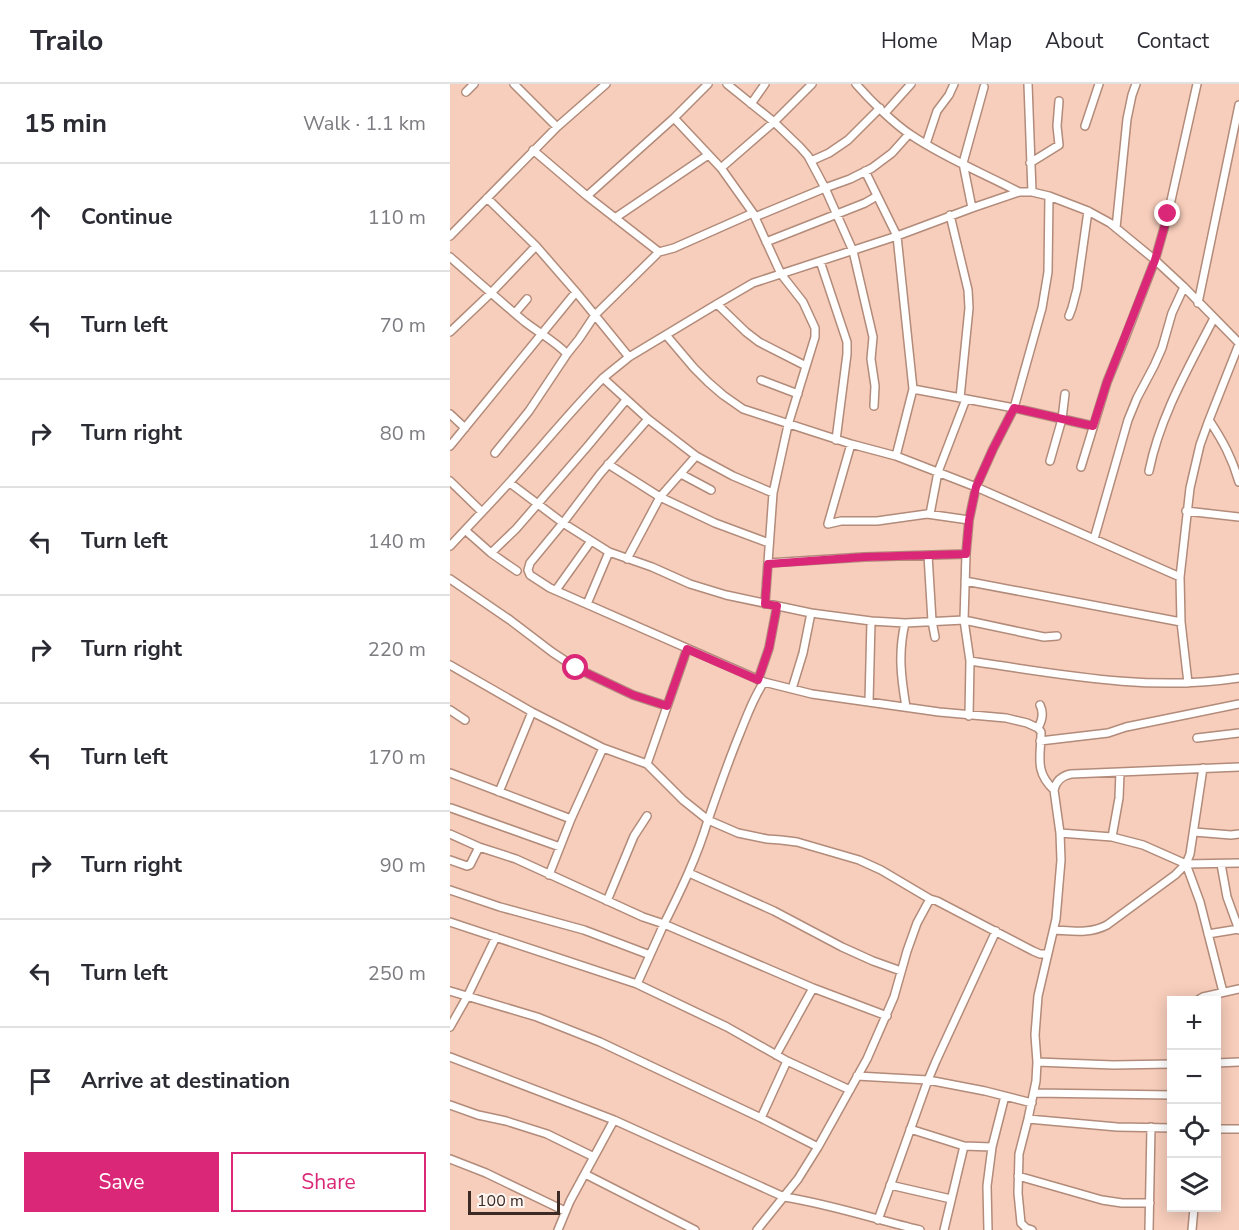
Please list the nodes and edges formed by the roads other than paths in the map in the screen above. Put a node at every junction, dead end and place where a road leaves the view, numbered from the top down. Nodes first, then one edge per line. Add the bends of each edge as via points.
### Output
1 (474, 84) edge
2 (514, 84) edge
3 (606, 84) edge
4 (708, 84) edge
5 (727, 84) edge
6 (765, 84) edge
7 (812, 84) edge
8 (856, 84) edge
9 (911, 84) edge
10 (954, 84) edge
11 (1028, 84) edge
12 (1099, 84) edge
13 (1136, 84) edge
14 (1197, 84) edge
15 (984, 87) dead end
16 (466, 92) dead end
17 (1059, 101) dead end
18 (752, 104) junction
19 (1239, 105) edge
20 (882, 110) junction
21 (674, 118) junction
22 (774, 122) junction
23 (1085, 126) dead end
24 (557, 127) junction
25 (909, 134) junction
26 (926, 144) junction
27 (533, 150) junction
28 (708, 154) junction
29 (811, 161) junction
30 (963, 163) junction
31 (1030, 163) junction
32 (721, 168) junction
33 (865, 171) junction
34 (825, 188) junction
35 (1019, 192) junction
36 (1032, 192) junction
37 (587, 196) junction
38 (877, 196) junction
39 (1049, 196) junction
40 (487, 198) junction
41 (972, 208) junction
42 (1088, 211) junction
43 (837, 214) junction
44 (754, 215) junction
45 (950, 215) junction
46 (615, 218) junction
47 (1116, 228) junction
48 (450, 236) edge
49 (897, 236) junction
50 (766, 242) junction
51 (536, 246) junction
52 (853, 251) junction
53 (659, 252) junction
54 (450, 257) edge
55 (1155, 260) junction
56 (820, 261) junction
57 (781, 274) junction
58 (1184, 287) junction
59 (576, 292) junction
60 (491, 293) junction
61 (527, 299) dead end
62 (1198, 303) junction
63 (717, 304) junction
64 (515, 313) junction
65 (595, 315) junction
66 (1069, 315) dead end
67 (1214, 318) junction
68 (450, 332) edge
69 (541, 334) junction
70 (666, 335) junction
71 (1239, 344) edge
72 (567, 354) junction
73 (629, 357) junction
74 (806, 366) junction
75 (603, 378) junction
76 (760, 380) dead end
77 (913, 389) junction
78 (798, 394) junction
79 (1065, 394) dead end
80 (963, 398) junction
81 (626, 400) junction
82 (874, 406) dead end
83 (1014, 408) junction
84 (450, 414) edge
85 (648, 419) junction
86 (1062, 419) junction
87 (1209, 420) junction
88 (788, 425) junction
89 (1093, 426) junction
90 (465, 428) junction
91 (836, 440) junction
92 (851, 444) junction
93 (450, 446) edge
94 (495, 453) dead end
95 (696, 456) junction
96 (896, 456) junction
97 (1050, 461) dead end
98 (608, 464) junction
99 (1081, 467) dead end
100 (1149, 471) dead end
101 (938, 472) junction
102 (681, 474) junction
103 (450, 481) edge
104 (510, 483) junction
105 (1239, 483) edge
106 (976, 487) junction
107 (711, 490) dead end
108 (773, 494) junction
109 (660, 497) junction
110 (537, 503) junction
111 (1186, 511) junction
112 (482, 512) junction
113 (930, 514) junction
114 (1239, 517) edge
115 (969, 520) junction
116 (563, 523) junction
117 (465, 530) junction
118 (1094, 539) junction
119 (591, 541) junction
120 (769, 543) junction
121 (450, 546) edge
122 (609, 552) junction
123 (491, 553) junction
124 (966, 554) junction
125 (928, 555) junction
126 (627, 559) junction
127 (768, 564) junction
128 (517, 571) dead end
129 (1180, 577) junction
130 (450, 579) edge
131 (965, 581) junction
132 (556, 590) junction
133 (587, 604) junction
134 (765, 604) junction
135 (777, 606) junction
136 (811, 613) junction
137 (964, 620) junction
138 (871, 621) junction
139 (932, 621) junction
140 (1181, 622) junction
141 (905, 623) junction
142 (1057, 636) dead end
143 (935, 637) dead end
144 (687, 649) junction
145 (970, 661) junction
146 (450, 666) edge
147 (1239, 678) edge
148 (761, 681) junction
149 (1188, 683) junction
150 (792, 689) junction
151 (869, 702) junction
152 (1239, 704) edge
153 (1040, 705) dead end
154 (667, 706) junction
155 (906, 707) junction
156 (450, 710) edge
157 (532, 712) junction
158 (969, 716) junction
159 (465, 720) dead end
160 (1038, 728) junction
161 (1239, 733) edge
162 (1197, 738) dead end
163 (1040, 741) junction
164 (603, 748) junction
165 (647, 764) junction
166 (1239, 766) edge
167 (1203, 768) junction
168 (1120, 772) junction
169 (450, 773) edge
170 (1054, 790) junction
171 (499, 792) junction
172 (451, 808) edge
173 (647, 816) dead end
174 (571, 819) junction
175 (708, 820) junction
176 (1194, 832) junction
177 (1060, 833) junction
178 (450, 834) edge
179 (1239, 834) edge
180 (1112, 837) junction
181 (479, 847) junction
182 (560, 847) junction
183 (450, 860) edge
184 (1239, 863) edge
185 (1186, 864) junction
186 (1221, 864) junction
187 (689, 873) junction
188 (549, 875) junction
189 (450, 890) edge
190 (930, 900) junction
191 (607, 901) junction
192 (450, 922) edge
193 (664, 924) junction
194 (1239, 929) edge
195 (1054, 930) junction
196 (996, 932) junction
197 (1209, 934) junction
198 (496, 937) junction
199 (1047, 954) junction
200 (650, 955) junction
201 (901, 971) junction
202 (637, 984) junction
203 (813, 988) junction
204 (1239, 988) edge
205 (450, 991) edge
206 (1223, 992) junction
207 (1207, 996) edge
208 (467, 997) junction
209 (887, 1016) junction
210 (450, 1027) edge
211 (776, 1055) junction
212 (450, 1057) edge
213 (787, 1061) junction
214 (1037, 1062) junction
215 (1239, 1062) edge
216 (1221, 1063) edge
217 (1167, 1064) edge
218 (857, 1076) junction
219 (928, 1080) junction
220 (850, 1090) junction
221 (1034, 1094) junction
222 (1167, 1095) edge
223 (1005, 1096) junction
224 (1032, 1103) junction
225 (450, 1105) edge
226 (761, 1118) junction
227 (1028, 1119) junction
228 (614, 1120) junction
229 (1152, 1127) junction
230 (1167, 1128) edge
231 (910, 1129) junction
232 (1221, 1129) edge
233 (1239, 1130) edge
234 (964, 1146) junction
235 (818, 1147) junction
236 (992, 1147) junction
237 (594, 1156) junction
238 (450, 1159) edge
239 (585, 1174) junction
240 (1018, 1176) junction
241 (890, 1185) junction
242 (784, 1197) junction
243 (951, 1199) junction
244 (1150, 1203) junction
245 (565, 1211) junction
246 (1194, 1212) edge
247 (878, 1220) junction
248 (1022, 1223) junction
249 (558, 1230) edge
250 (695, 1230) edge
251 (757, 1230) edge
252 (920, 1230) edge
253 (944, 1230) edge
254 (988, 1230) edge
255 (1015, 1230) edge
256 (1032, 1230) edge
257 (1149, 1230) edge
258 (1192, 1230) edge

1 - 16 street
2 - 24 street
3 - 24 street
4 - 21 street
5 - 18 street
6 - 18 street
7 - 22 street
8 - 20 street
9 - 20 street
10 - 26 street via 937,111
11 - 31 street
12 - 23 street
13 - 47 street via 1127,119
14 - 55 street
15 - 30 street
17 - 31 street via 1059,145
18 - 22 street
19 - 62 street
20 - 25 street
20 - 29 street via 848,140
21 - 28 street
21 - 37 street
22 - 29 street
22 - 32 street
24 - 27 street
25 - 26 street
25 - 33 street via 892,153
26 - 30 street
27 - 37 street
27 - 40 street
28 - 32 street
28 - 46 street
29 - 34 street
30 - 35 street
30 - 41 street
31 - 36 street
32 - 44 street
33 - 34 street
33 - 38 street
34 - 43 street
34 - 44 street
35 - 36 street
35 - 41 street
36 - 39 street
37 - 46 street
38 - 43 street
38 - 49 street
39 - 42 street
39 - 83 street via 1048,272
40 - 48 street
40 - 51 street
41 - 45 street
42 - 47 street
42 - 66 street via 1077,289
43 - 50 street
43 - 52 street
44 - 50 street
44 - 53 street
45 - 49 street
45 - 80 street via 968,290
46 - 53 street
47 - 55 street
49 - 52 street
49 - 77 street
50 - 57 street
51 - 59 street
51 - 60 street
52 - 56 street
52 - 82 street via 873,337
53 - 65 street
54 - 60 street
55 - 58 street
55 - 89 street
56 - 57 street
56 - 91 street via 847,342
57 - 63 street
57 - 74 street via 803,302 815,328
58 - 62 street
58 - 118 street via 1162,348 1128,420
59 - 65 street
59 - 69 street
60 - 64 street
60 - 68 street
61 - 64 street
62 - 67 street
63 - 70 street
63 - 74 street via 759,342
64 - 69 street
65 - 72 street
65 - 73 street
67 - 71 street
67 - 100 street via 1179,385 1154,447
69 - 72 street
69 - 90 street
70 - 73 street
70 - 88 street via 723,395 742,409
71 - 87 street
72 - 94 street
73 - 75 street
74 - 78 street
75 - 81 street
75 - 104 street
76 - 78 street
77 - 80 street
77 - 96 street
78 - 88 street
79 - 86 street
80 - 83 street
80 - 101 street
81 - 85 street
81 - 110 street
83 - 86 street
83 - 106 street
84 - 90 street
85 - 95 street
85 - 98 street
86 - 89 street
86 - 97 street
87 - 105 street via 1233,461
87 - 111 street
88 - 91 street
88 - 108 street
89 - 99 street
90 - 93 street
91 - 92 street
92 - 96 street
92 - 113 street via 828,524
95 - 102 street
95 - 108 street
96 - 101 street
98 - 109 street
98 - 116 street
101 - 106 street
101 - 113 street
102 - 107 street
102 - 109 street
103 - 112 street
104 - 110 street
104 - 112 street
106 - 115 street
106 - 118 street
108 - 120 street
109 - 120 street
109 - 126 street
110 - 116 street
110 - 123 street
111 - 114 street
111 - 129 street
112 - 117 street
113 - 115 street
115 - 124 street
116 - 119 street
116 - 132 street via 528,570 538,581
117 - 121 street
117 - 123 street
118 - 129 street
119 - 122 street
119 - 132 street
120 - 127 street
122 - 126 street
122 - 133 street
123 - 128 street
124 - 125 street
124 - 131 street
125 - 127 street
125 - 139 street
126 - 134 street via 726,596
127 - 134 street
129 - 140 street
130 - 154 street via 576,668
131 - 137 street
131 - 140 street
132 - 133 street
133 - 144 street
134 - 135 street
135 - 136 street
135 - 148 street
136 - 138 street
136 - 150 street
137 - 139 street
137 - 142 street via 1044,637
137 - 145 street
138 - 141 street
138 - 151 street
139 - 141 street
139 - 143 street
140 - 149 street
141 - 155 street via 900,657
144 - 148 street
144 - 154 street
145 - 149 street via 1120,682
145 - 158 street
146 - 157 street
147 - 149 street
148 - 150 street
148 - 175 street
150 - 151 street
151 - 155 street
152 - 163 street via 1108,733
153 - 160 street via 1042,721
154 - 165 street
155 - 158 street
156 - 159 street
157 - 164 street
157 - 171 street
158 - 160 street via 1006,718
160 - 163 street
161 - 162 street
163 - 170 street via 1042,777
164 - 165 street
164 - 174 street
165 - 175 street
166 - 167 street
167 - 168 street
167 - 176 street
168 - 170 street via 1066,775
168 - 180 street
169 - 171 street
170 - 177 street
171 - 174 street
172 - 182 street
173 - 191 street via 634,836
174 - 182 street
175 - 187 street
175 - 190 street via 738,833 797,843 859,860
176 - 179 street
176 - 185 street
177 - 180 street
177 - 195 street
178 - 181 street
180 - 185 street via 1143,845
181 - 183 street via 470,865
181 - 188 street
182 - 188 street
184 - 186 street
185 - 186 street
185 - 195 street via 1098,930
185 - 197 street
186 - 194 street via 1227,897
187 - 193 street
187 - 201 street
188 - 191 street
189 - 200 street via 584,930
190 - 196 street
190 - 201 street via 917,923
191 - 193 street
192 - 198 street
193 - 200 street
193 - 203 street
194 - 197 street
195 - 199 street
196 - 199 street
196 - 219 street
197 - 206 street
198 - 202 street
198 - 208 street
199 - 214 street via 1035,1018
200 - 202 street
201 - 209 street
202 - 211 street
203 - 209 street
203 - 211 street
204 - 206 street
205 - 208 street
206 - 207 street
208 - 210 street
208 - 226 street via 537,1017 600,1042
209 - 218 street
211 - 213 street
212 - 228 street
213 - 220 street
213 - 226 street
214 - 217 street
214 - 221 street
215 - 216 street
218 - 219 street
218 - 220 street
219 - 223 street
219 - 231 street
220 - 235 street
221 - 222 street
221 - 224 street
223 - 224 street
223 - 236 street
224 - 227 street
225 - 237 street via 547,1134
226 - 235 street
227 - 229 street
227 - 240 street
228 - 237 street
228 - 242 street
229 - 230 street
229 - 244 street
231 - 234 street
231 - 241 street
232 - 233 street
234 - 236 street
234 - 243 street
235 - 242 street
236 - 254 street via 987,1186
237 - 239 street
238 - 245 street
239 - 245 street
239 - 250 street
240 - 244 street via 1102,1200
240 - 248 street
241 - 243 street
241 - 247 street
242 - 247 street
242 - 251 street
243 - 253 street
244 - 257 street
245 - 249 street
246 - 258 street
247 - 252 street
248 - 255 street
248 - 256 street

